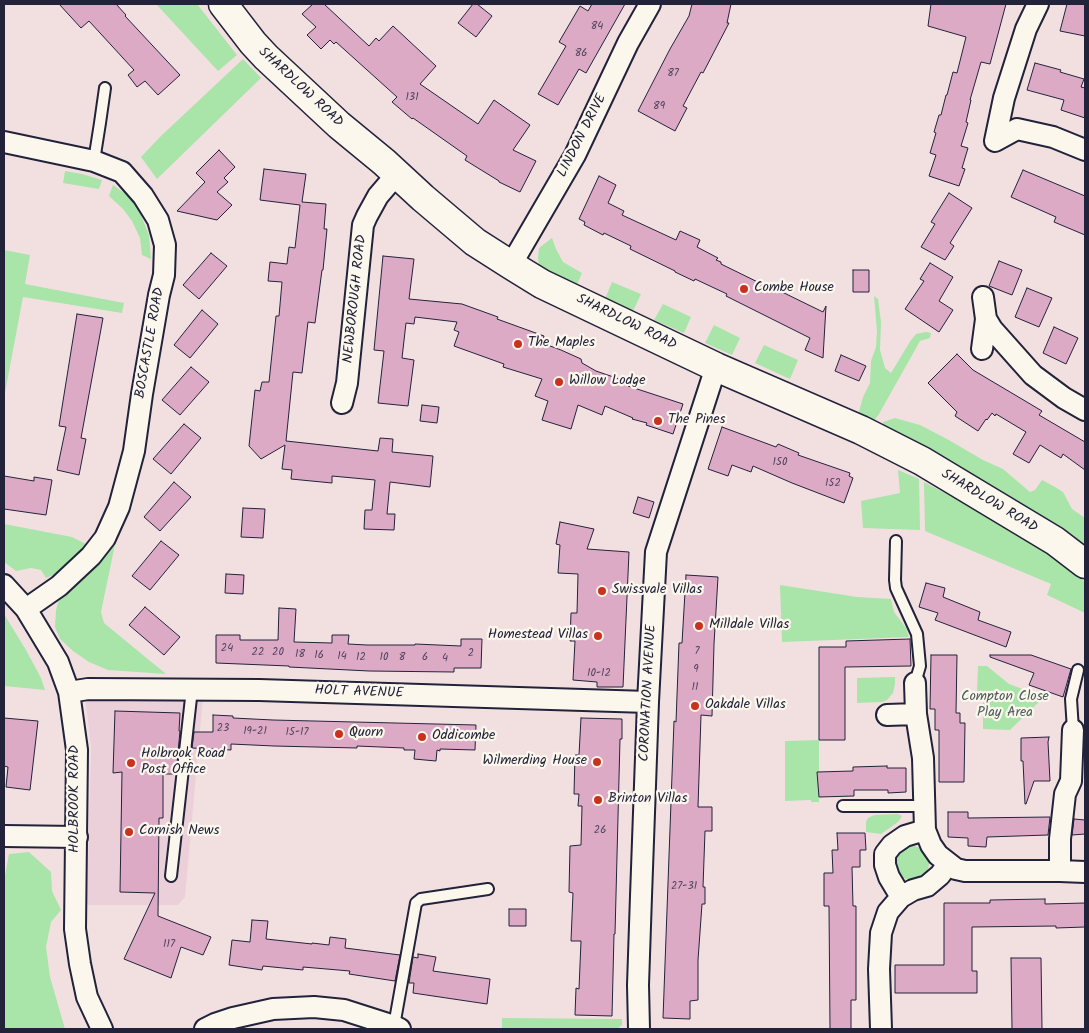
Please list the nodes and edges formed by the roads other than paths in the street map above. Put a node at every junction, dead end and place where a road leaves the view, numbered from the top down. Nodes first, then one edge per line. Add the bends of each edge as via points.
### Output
1 (223, 4) edge
2 (650, 4) edge
3 (1038, 4) edge
4 (104, 88) dead end
5 (4, 142) edge
6 (1085, 150) edge
7 (94, 161) junction
8 (396, 175) junction
9 (511, 265) junction
10 (984, 297) dead end
11 (986, 319) junction
12 (982, 349) dead end
13 (716, 367) junction
14 (342, 403) dead end
15 (1085, 410) edge
16 (896, 541) dead end
17 (1085, 564) edge
18 (4, 585) edge
19 (26, 609) junction
20 (1078, 670) dead end
21 (915, 683) joint
22 (192, 690) junction
23 (69, 692) junction
24 (648, 702) junction
25 (887, 714) dead end
26 (916, 714) junction
27 (1073, 730) joint
28 (1079, 756) edge
29 (843, 806) dead end
30 (925, 806) junction
31 (925, 830) junction
32 (4, 836) edge
33 (77, 837) junction
34 (948, 864) junction
35 (1060, 871) junction
36 (1085, 872) edge
37 (171, 876) dead end
38 (488, 889) dead end
39 (901, 897) junction
40 (397, 1028) edge
41 (102, 1029) edge
42 (205, 1029) edge
43 (639, 1029) edge
44 (881, 1029) edge

1 - 8 street, SHARDLOW ROAD via 266,57
2 - 9 street, LINDON DRIVE via 575,154
3 - 6 street via 1026,29 1004,98 995,141 1017,129 1053,137
4 - 7 lane
5 - 7 street, BOSCASTLE ROAD
7 - 19 street, BOSCASTLE ROAD via 122,172 158,220 165,245 164,275 134,450 119,507 105,538 90,556 59,586
8 - 9 street, SHARDLOW ROAD via 475,242
8 - 14 street, NEWBOROUGH ROAD via 378,196 363,226 347,383
9 - 13 street, SHARDLOW ROAD via 542,284
10 - 11 street
11 - 12 street
11 - 15 street via 1033,375
13 - 17 street, SHARDLOW ROAD via 861,430 922,461 1054,541
13 - 24 street, CORONATION AVENUE via 656,552
16 - 21 lane via 896,588 917,634 920,666
18 - 19 street, HOLBROOK ROAD
19 - 23 street, HOLBROOK ROAD via 58,662
20 - 27 lane via 1071,699
21 - 26 street
22 - 23 street, HOLT AVENUE
22 - 24 street, HOLT AVENUE
22 - 37 lane
23 - 33 street, HOLBROOK ROAD via 77,750
24 - 43 street, CORONATION AVENUE
25 - 26 street
26 - 30 street via 923,758
27 - 28 street
28 - 35 street via 1065,794
29 - 30 lane
30 - 31 street
31 - 34 street via 931,845
31 - 39 street via 905,836 886,854 889,877
32 - 33 street
33 - 41 street, HOLBROOK ROAD via 75,929 87,997
34 - 35 street via 965,871
34 - 39 street via 927,886
35 - 36 street
38 - 40 lane via 421,899 416,903
39 - 44 street via 888,912 881,933
40 - 42 street via 344,1010 314,1007 272,1009 233,1018

